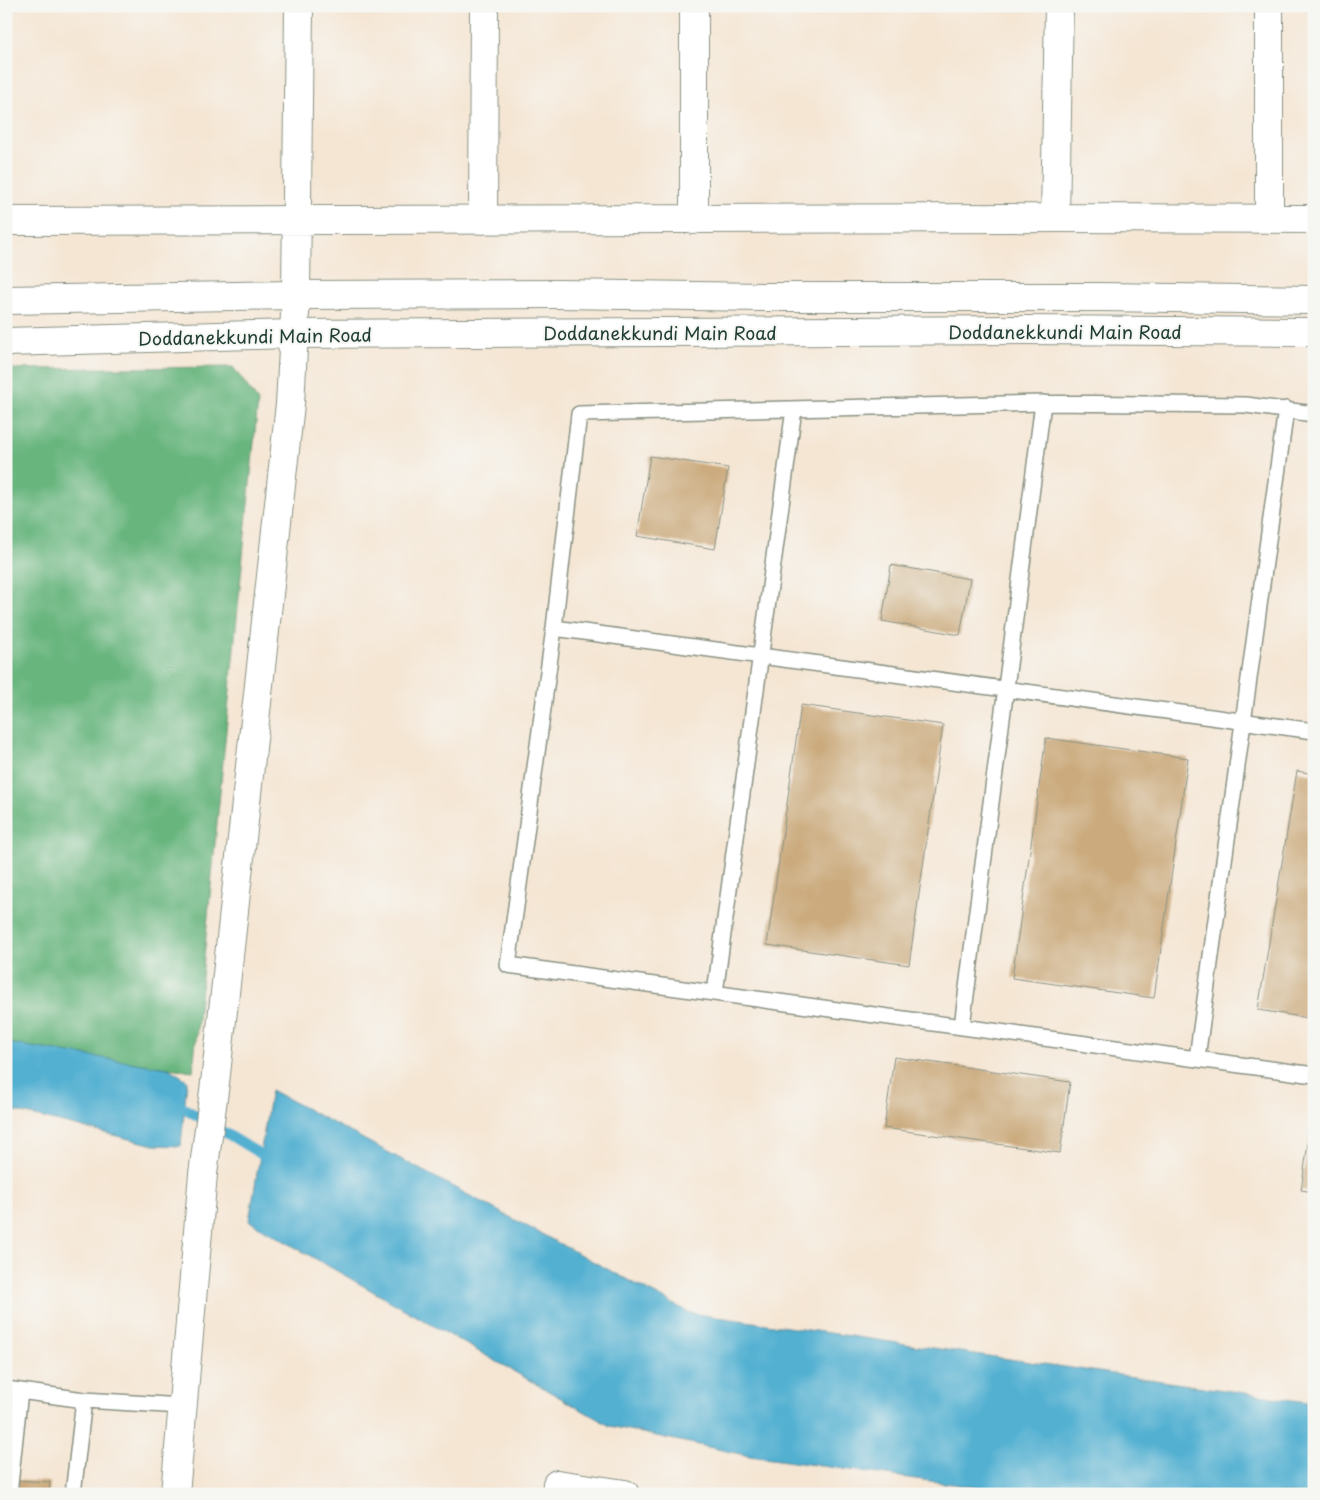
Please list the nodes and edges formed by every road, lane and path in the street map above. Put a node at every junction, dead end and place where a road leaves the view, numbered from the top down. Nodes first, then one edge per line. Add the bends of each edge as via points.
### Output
1 (299, 6) edge
2 (484, 6) edge
3 (694, 6) edge
4 (1059, 6) edge
5 (1269, 6) edge
6 (1055, 218) junction
7 (1269, 219) junction
8 (1314, 219) edge
9 (297, 220) junction
10 (483, 220) junction
11 (694, 220) junction
12 (6, 221) edge
13 (296, 295) junction
14 (6, 300) edge
15 (1314, 300) edge
16 (1314, 332) edge
17 (293, 334) junction
18 (6, 342) edge
19 (1043, 403) junction
20 (794, 409) junction
21 (1286, 409) junction
22 (1314, 414) edge
23 (554, 628) junction
24 (760, 656) junction
25 (1006, 689) junction
26 (1244, 722) junction
27 (1314, 731) edge
28 (715, 993) junction
29 (962, 1026) junction
30 (1197, 1058) junction
31 (1314, 1075) edge
32 (13, 1390) edge
33 (6, 1398) edge
34 (84, 1400) junction
35 (182, 1406) junction
36 (9, 1494) edge
37 (73, 1494) edge
38 (175, 1494) edge
39 (556, 1494) edge
40 (625, 1494) edge

1 - 9 street
2 - 10 street
3 - 11 street
4 - 6 street
5 - 7 street
6 - 7 street
6 - 11 street
7 - 8 street
9 - 10 street
9 - 12 street
9 - 13 street
10 - 11 street
13 - 14 street, Doddanekkundi Main Road
13 - 15 street, Doddanekkundi Main Road
13 - 17 street
16 - 17 street, Doddanekkundi Main Road via 1024,330
17 - 18 street, Doddanekkundi Main Road
17 - 35 street via 290,404 203,1174
19 - 20 lane
19 - 21 lane via 1246,405
19 - 25 lane
20 - 23 lane via 579,414
20 - 24 lane
21 - 22 lane
21 - 26 lane
23 - 24 lane
23 - 28 lane via 508,964
24 - 25 lane
24 - 28 lane
25 - 26 lane
25 - 29 lane
26 - 27 lane
26 - 30 lane
28 - 29 lane
29 - 30 lane
30 - 31 lane
32 - 33 lane
32 - 34 lane
32 - 36 lane
34 - 35 lane
34 - 37 lane
35 - 38 street
39 - 40 street via 557,1484

